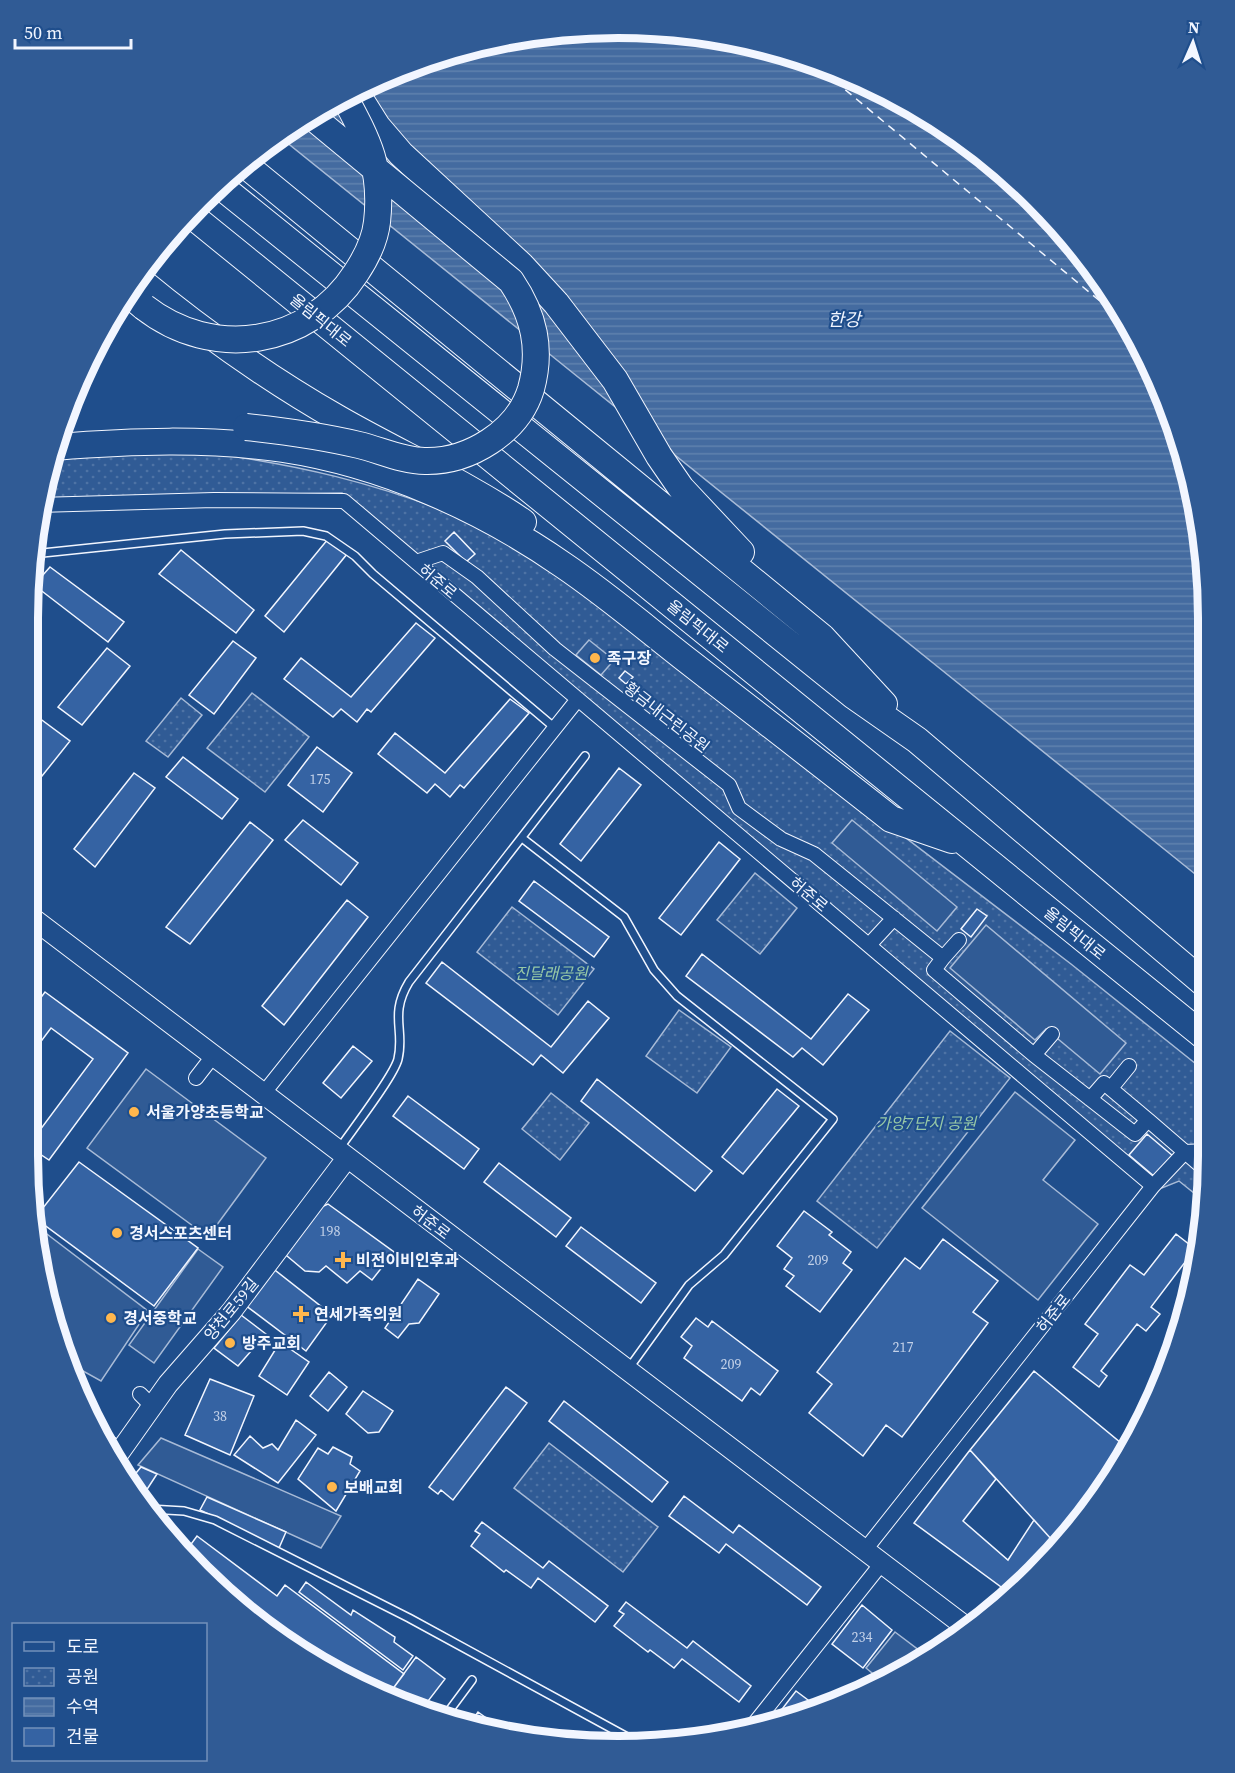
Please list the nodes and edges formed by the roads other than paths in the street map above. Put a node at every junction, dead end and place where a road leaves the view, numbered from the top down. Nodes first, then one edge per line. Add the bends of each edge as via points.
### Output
1 (359, 98) edge
2 (348, 104) edge
3 (317, 122) edge
4 (250, 169) edge
5 (225, 190) edge
6 (196, 219) edge
7 (144, 283) edge
8 (135, 300) edge
9 (68, 431) edge
10 (63, 446) edge
11 (49, 504) edge
12 (41, 553) edge
13 (417, 562) junction
14 (628, 614) junction
15 (822, 637) junction
16 (578, 699) junction
17 (555, 728) junction
18 (916, 740) junction
19 (585, 756) dead end
20 (522, 838) junction
21 (971, 847) junction
22 (894, 918) junction
23 (38, 922) edge
24 (959, 940) dead end
25 (869, 945) junction
26 (943, 958) junction
27 (1198, 979) edge
28 (1198, 1031) edge
29 (1046, 1036) dead end
30 (1034, 1055) junction
31 (213, 1056) junction
32 (1130, 1066) dead end
33 (196, 1078) dead end
34 (1111, 1088) junction
35 (263, 1094) junction
36 (1090, 1099) junction
37 (1148, 1120) junction
38 (1135, 1134) junction
39 (1198, 1151) edge
40 (1185, 1152) junction
41 (343, 1154) junction
42 (1118, 1156) junction
43 (1198, 1163) edge
44 (1153, 1186) junction
45 (627, 1370) junction
46 (119, 1452) edge
47 (157, 1509) edge
48 (864, 1550) junction
49 (882, 1563) junction
50 (961, 1623) edge
51 (472, 1680) dead end
52 (449, 1711) edge
53 (759, 1718) edge
54 (625, 1736) edge

1 - 15 highway via 401,154 521,265 556,303 615,380 681,488
2 - 8 highway, bridge via 373,154 378,188 376,224 366,257 328,308 294,327 258,339 220,338 186,331
3 - 9 highway, bridge via 511,281 533,323 537,367 518,415 501,434 477,450 425,461 308,434 246,426 175,424
4 - 15 highway
5 - 18 highway via 854,696
6 - 21 highway, 올림픽대로
7 - 14 highway via 242,359 340,419 492,501 598,578
10 - 14 highway via 214,441 285,450 352,465 418,487 500,525 564,565
11 - 13 street, 허준로 via 344,501
12 - 17 lane via 225,534 303,531 326,536 355,556
13 - 16 street, 허준로
13 - 22 street, 황금내근린공원 via 443,553 477,577 555,649 729,785 739,808 781,839 814,854
14 - 21 highway via 891,819
15 - 18 highway
16 - 17 street
16 - 25 street, 허준로
17 - 35 street
18 - 27 highway
19 - 20 lane
20 - 41 lane via 403,992 398,1014 398,1062
20 - 45 lane via 624,917 654,970 676,996 833,1119 724,1255 689,1285
21 - 28 highway, 올림픽대로
22 - 25 street
22 - 26 street, 황금내근린공원
23 - 31 street, 허준로
24 - 26 street
25 - 42 street, 허준로
26 - 30 street via 934,970
29 - 30 street
30 - 36 street
31 - 33 street
31 - 35 street, 허준로
32 - 34 street
34 - 36 street via 1104,1083
34 - 37 street
35 - 41 street, 허준로
36 - 38 street
37 - 38 street
37 - 40 street
38 - 42 street
39 - 40 street
40 - 43 street
40 - 44 street
41 - 45 street, 허준로
41 - 46 street, 양천로59길 via 231,1312 168,1384 146,1400
42 - 44 street, 허준로
44 - 48 street, 허준로
45 - 48 street, 허준로
47 - 54 lane via 184,1510 215,1520 409,1618
48 - 49 street, 허준로
49 - 50 street, 허준로
49 - 53 street
51 - 52 lane

